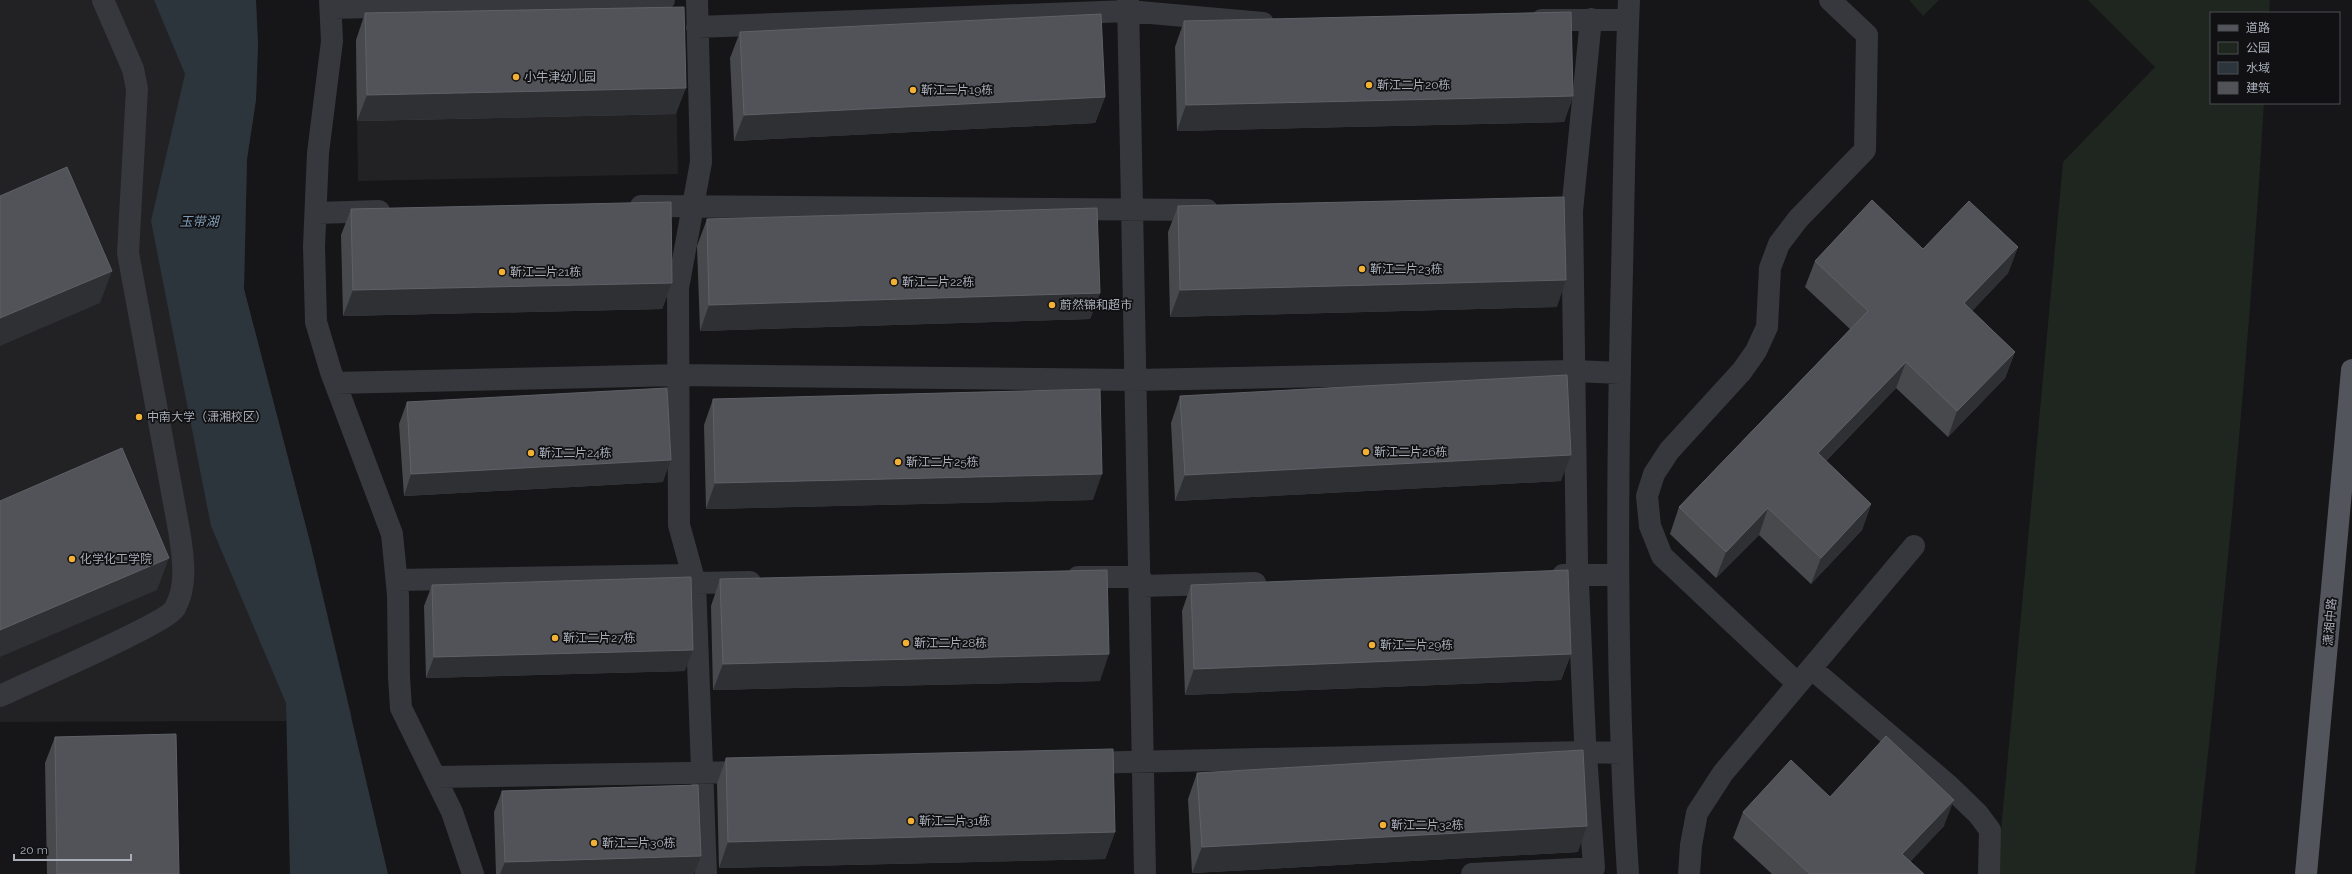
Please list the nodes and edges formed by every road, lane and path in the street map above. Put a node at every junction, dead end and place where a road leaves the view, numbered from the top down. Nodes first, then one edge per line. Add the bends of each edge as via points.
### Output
1 (103, 0) edge
2 (664, 0) edge
3 (697, 0) edge
4 (1830, 0) edge
5 (331, 4) edge
6 (1128, 6) edge
7 (1629, 10) edge
8 (1591, 19) junction
9 (1520, 20) edge
10 (1282, 24) edge
11 (697, 27) junction
12 (692, 205) junction
13 (622, 207) edge
14 (1132, 209) junction
15 (1226, 210) edge
16 (402, 211) edge
17 (1517, 211) edge
18 (1572, 211) junction
19 (316, 213) junction
20 (2352, 370) edge
21 (1574, 371) junction
22 (1620, 373) junction
23 (679, 375) junction
24 (1136, 380) junction
25 (335, 383) junction
26 (1914, 546) dead end
27 (1578, 574) junction
28 (1546, 575) edge
29 (1618, 575) junction
30 (1060, 578) edge
31 (694, 579) junction
32 (397, 580) junction
33 (1140, 581) junction
34 (766, 582) edge
35 (1275, 582) edge
36 (1805, 676) junction
37 (0, 696) edge
38 (1586, 752) junction
39 (1622, 753) junction
40 (1143, 761) junction
41 (1064, 763) edge
42 (773, 771) edge
43 (702, 773) junction
44 (436, 777) junction
45 (473, 874) edge
46 (706, 874) edge
47 (1145, 874) edge
48 (1472, 874) edge
49 (1628, 874) edge
50 (1689, 874) edge
51 (1989, 874) edge
52 (2306, 874) edge

1 - 37 street via 133,70 137,89 128,253 179,530 183,561 182,587 174,610 150,626
2 - 5 street
3 - 11 street
4 - 36 street via 1867,35 1864,150 1798,219 1779,244 1770,268 1767,327 1756,351 1742,371 1669,451 1654,474 1647,496 1650,526 1662,556
5 - 19 street via 332,41 318,153
6 - 10 street
6 - 11 street
6 - 14 street
7 - 8 street
7 - 22 street
8 - 9 street
8 - 18 street
11 - 12 street via 701,162
12 - 13 street
12 - 14 street
12 - 23 street via 678,288
14 - 15 street
14 - 24 street
16 - 19 street
17 - 18 street
18 - 21 street
19 - 25 street via 316,322
20 - 52 main road, 潇湘中路
21 - 22 street
21 - 24 street
21 - 27 street
22 - 29 street
23 - 24 street
23 - 25 street
23 - 31 street via 680,525
24 - 33 street
25 - 32 street via 392,534
26 - 36 street
27 - 28 street
27 - 29 street
27 - 38 street
29 - 39 street
30 - 33 street
31 - 32 street
31 - 34 street
31 - 43 street
32 - 44 street via 402,708
33 - 35 street
33 - 40 street
36 - 50 street via 1723,773 1698,813 1690,844
36 - 51 street via 1947,784 1978,814 1990,830
38 - 39 street
38 - 40 street
38 - 48 street via 1594,868
39 - 49 street
40 - 41 street
40 - 47 street
42 - 43 street
43 - 44 street
43 - 46 street
44 - 45 street via 452,812

